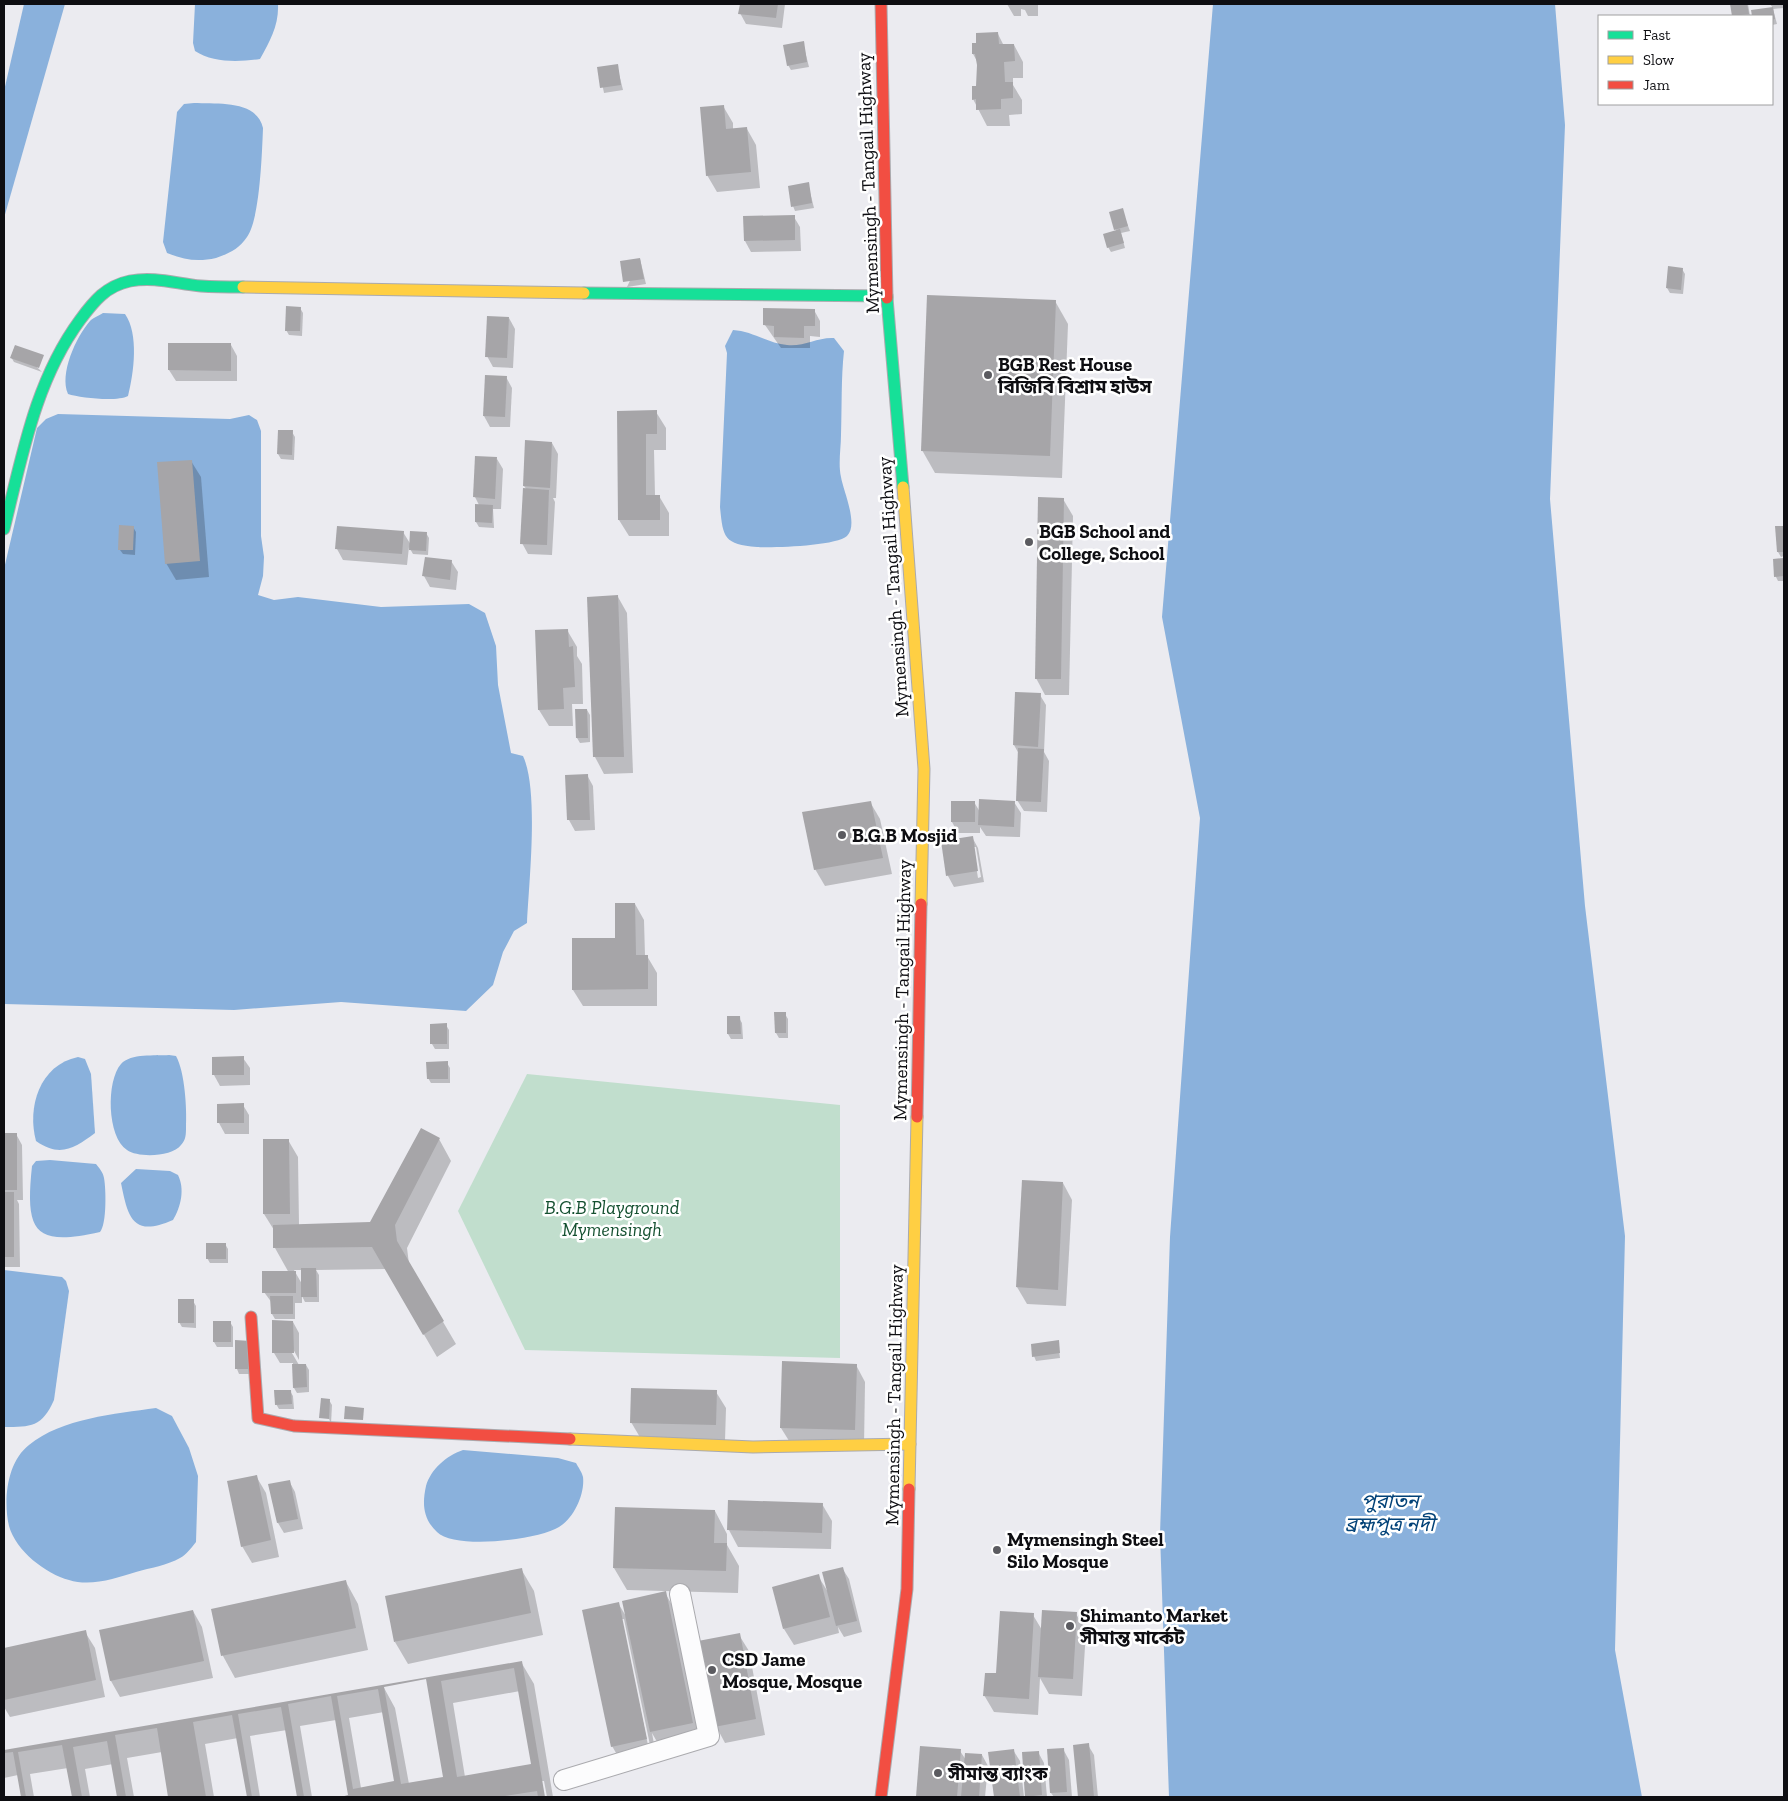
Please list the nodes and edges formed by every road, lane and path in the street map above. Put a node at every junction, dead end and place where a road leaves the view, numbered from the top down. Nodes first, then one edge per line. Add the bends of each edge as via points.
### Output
1 (881, 4) edge
2 (887, 296) junction
3 (4, 529) edge
4 (251, 1318) dead end
5 (910, 1444) junction
6 (680, 1594) dead end
7 (564, 1780) dead end
8 (881, 1797) edge

1 - 2 main road, Mymensingh - Tangail Highway
2 - 3 main road via 536,294 200,286 167,278 132,280 103,292 70,330 37,399
2 - 5 main road, Mymensingh - Tangail Highway via 924,769
4 - 5 main road via 258,1418 294,1426 753,1447
5 - 8 main road, Mymensingh - Tangail Highway via 907,1589
6 - 7 street via 709,1736

